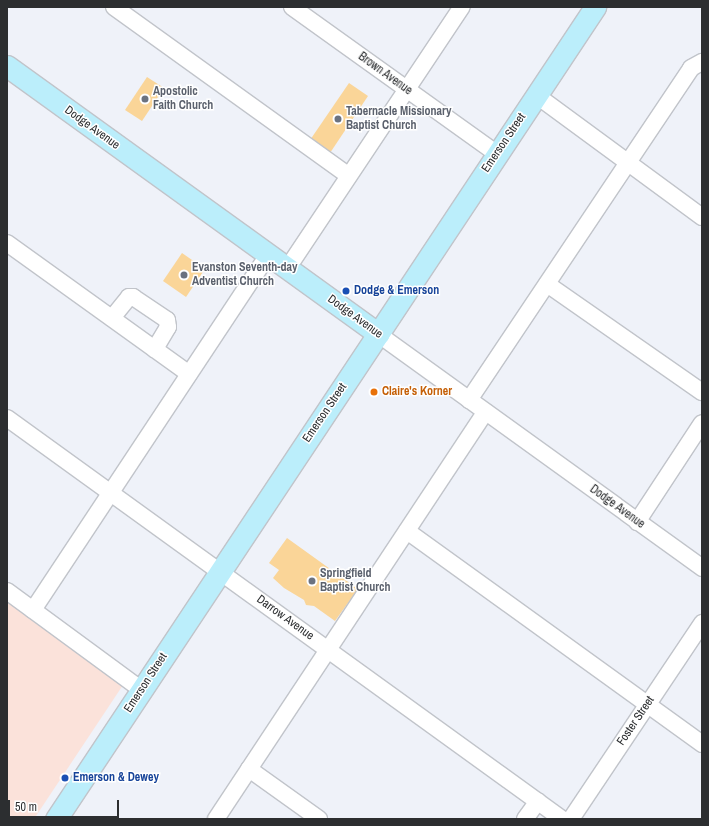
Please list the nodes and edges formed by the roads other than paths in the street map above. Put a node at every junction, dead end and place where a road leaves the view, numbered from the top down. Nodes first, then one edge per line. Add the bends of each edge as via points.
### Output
1 (114, 7) edge
2 (292, 7) edge
3 (462, 7) edge
4 (595, 7) edge
5 (702, 62) edge
6 (7, 66) edge
7 (407, 90) junction
8 (536, 95) junction
9 (497, 154) junction
10 (628, 162) junction
11 (350, 176) junction
12 (702, 217) edge
13 (7, 243) edge
14 (268, 255) junction
15 (287, 269) junction
16 (547, 284) junction
17 (112, 318) junction
18 (378, 334) junction
19 (155, 349) junction
20 (189, 374) junction
21 (702, 392) edge
22 (469, 400) junction
23 (485, 412) junction
24 (7, 418) edge
25 (702, 423) edge
26 (111, 493) junction
27 (638, 522) junction
28 (407, 531) junction
29 (702, 568) edge
30 (220, 571) junction
31 (7, 591) edge
32 (34, 610) junction
33 (702, 623) edge
34 (329, 650) junction
35 (142, 690) junction
36 (647, 705) junction
37 (702, 744) edge
38 (249, 769) junction
39 (538, 801) junction
40 (63, 816) edge
41 (216, 819) edge
42 (319, 819) edge
43 (524, 819) edge
44 (562, 819) edge
45 (570, 819) edge

1 - 11 street
2 - 7 street, Brown Avenue
3 - 7 street
4 - 8 main road, Emerson Street
5 - 10 street via 691,68
6 - 14 main road, Dodge Avenue
7 - 9 street, Brown Avenue
7 - 11 street
8 - 9 main road, Emerson Street
8 - 10 street
9 - 18 main road, Emerson Street
10 - 12 street
10 - 16 street
11 - 15 street
13 - 17 street
14 - 15 main road, Dodge Avenue
14 - 20 street
15 - 18 main road, Dodge Avenue
16 - 21 street
16 - 22 street
17 - 19 street
17 - 19 street via 125,299 133,297 167,320 168,328
18 - 22 street, Dodge Avenue
18 - 30 main road, Emerson Street
19 - 20 street
20 - 26 street
22 - 23 street, Dodge Avenue
23 - 27 street, Dodge Avenue
23 - 28 street
24 - 26 street, Darrow Avenue
25 - 27 street
26 - 30 street, Darrow Avenue
26 - 32 street
27 - 29 street, Dodge Avenue
28 - 34 street
28 - 36 street
30 - 34 street, Darrow Avenue
30 - 35 main road, Emerson Street
31 - 32 street
32 - 35 street
33 - 36 street, Foster Street
34 - 38 street
34 - 39 street, Darrow Avenue
35 - 40 main road, Emerson Street
36 - 37 street
36 - 45 street, Foster Street
38 - 41 street
38 - 42 street
39 - 43 street
39 - 44 street, Darrow Avenue

